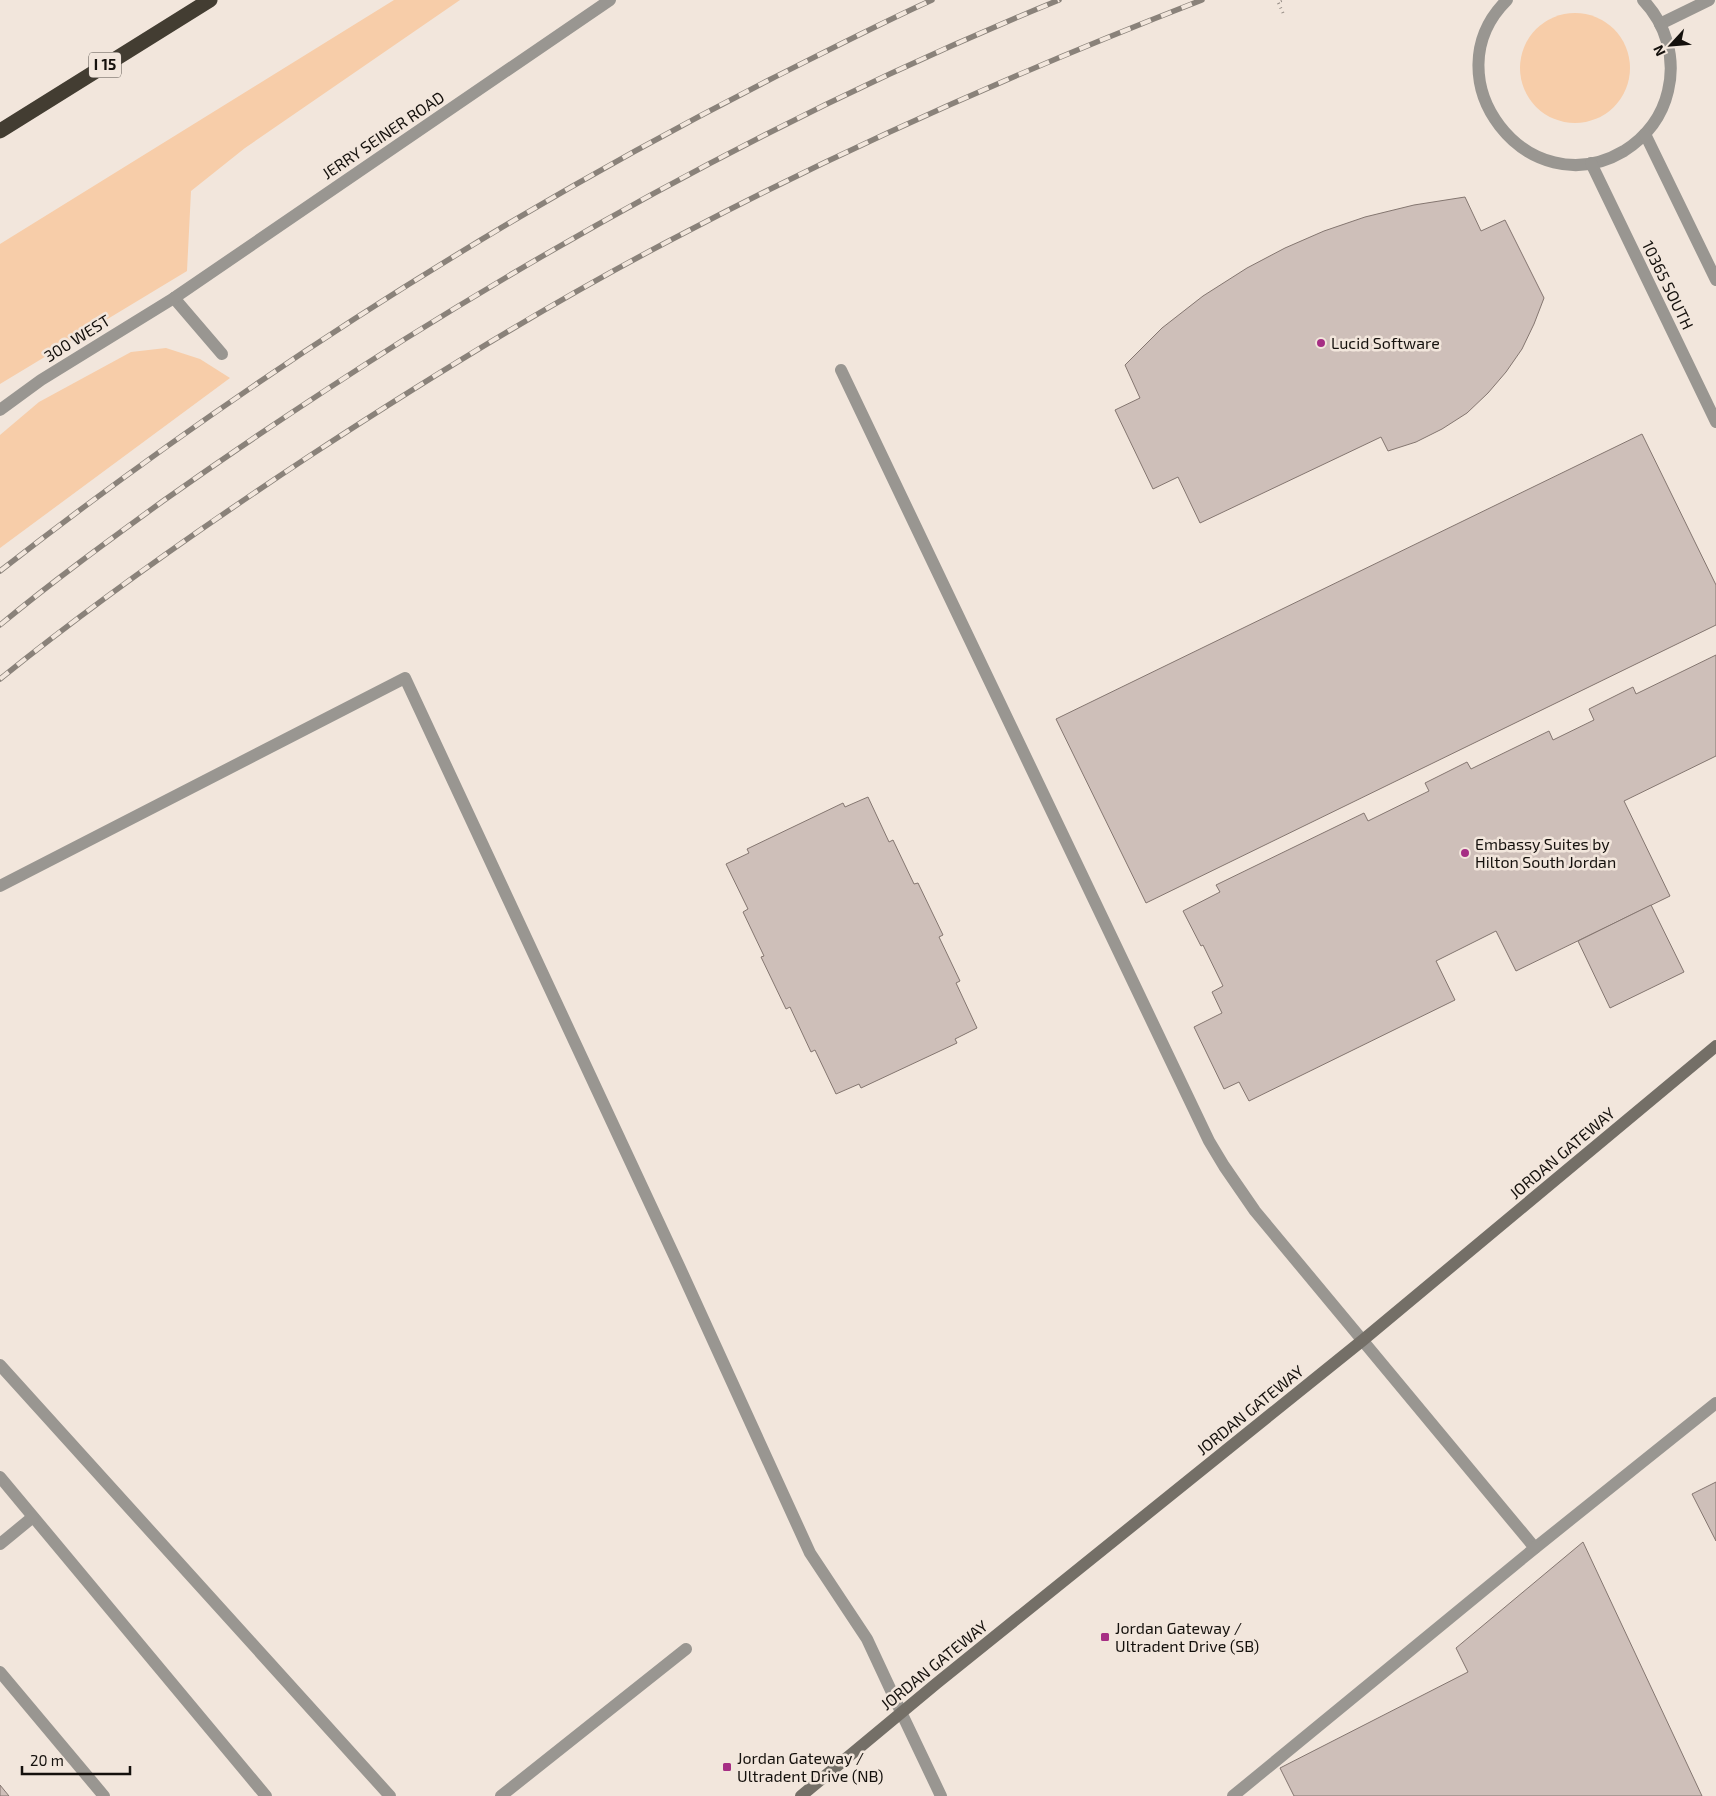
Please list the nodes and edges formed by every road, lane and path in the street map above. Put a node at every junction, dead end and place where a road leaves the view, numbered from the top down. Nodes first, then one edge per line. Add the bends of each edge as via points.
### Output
1 (210, 0) edge
2 (610, 0) edge
3 (1282, 0) edge
4 (1507, 0) edge
5 (1643, 0) edge
6 (1709, 0) edge
7 (1282, 13) dead end
8 (1660, 24) junction
9 (0, 131) edge
10 (1645, 134) junction
11 (1591, 163) junction
12 (1716, 280) edge
13 (174, 298) junction
14 (222, 354) dead end
15 (840, 370) dead end
16 (0, 410) edge
17 (1716, 422) edge
18 (0, 886) edge
19 (1716, 1046) edge
20 (1363, 1340) junction
21 (0, 1365) edge
22 (1716, 1403) edge
23 (0, 1477) edge
24 (33, 1517) junction
25 (0, 1544) edge
26 (1535, 1548) junction
27 (686, 1649) dead end
28 (0, 1672) edge
29 (901, 1712) junction
30 (104, 1796) edge
31 (266, 1796) edge
32 (390, 1796) edge
33 (501, 1796) edge
34 (801, 1796) edge
35 (941, 1796) edge
36 (1233, 1796) edge

1 - 9 highway, I 15
2 - 13 street, JERRY SEINER ROAD
3 - 7 path via 1278,2
4 - 11 street via 1491,21 1480,54 1481,90 1489,110 1516,145 1536,156 1557,163
5 - 8 street
6 - 8 street
8 - 10 street via 1669,47 1670,82 1659,116
10 - 11 street via 1620,153
10 - 12 street
11 - 17 street, 10365 SOUTH
13 - 14 street
13 - 16 street, 300 WEST via 41,380
15 - 20 street via 1209,1141 1255,1211
18 - 29 street via 405,678 810,1553 867,1638
19 - 20 main road, JORDAN GATEWAY
20 - 26 street
20 - 29 main road, JORDAN GATEWAY
21 - 32 street
22 - 26 street
23 - 24 street
24 - 25 street
24 - 31 street
26 - 36 street
27 - 33 street
28 - 30 street
29 - 34 main road, JORDAN GATEWAY
29 - 35 street

